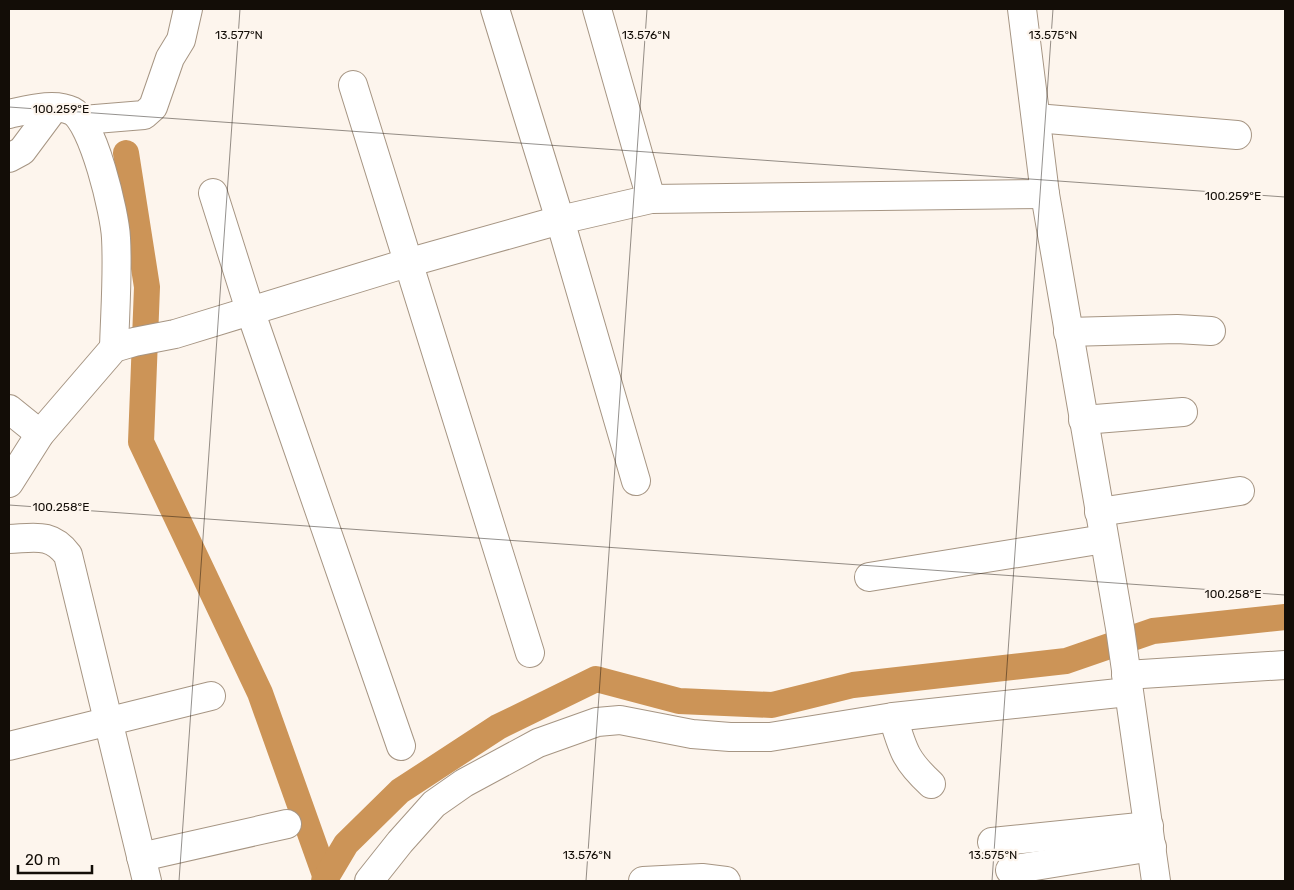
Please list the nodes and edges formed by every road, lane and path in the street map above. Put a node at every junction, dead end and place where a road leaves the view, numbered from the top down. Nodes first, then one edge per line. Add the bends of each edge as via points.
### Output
1 (188, 9) edge
2 (495, 9) edge
3 (596, 9) edge
4 (1022, 9) edge
5 (353, 85) dead end
6 (54, 108) junction
7 (9, 114) edge
8 (1036, 118) junction
9 (85, 123) junction
10 (1237, 135) dead end
11 (9, 158) edge
12 (213, 193) dead end
13 (1045, 194) junction
14 (651, 199) junction
15 (560, 220) junction
16 (407, 263) junction
17 (250, 310) junction
18 (1211, 331) dead end
19 (1068, 332) junction
20 (124, 345) junction
21 (9, 409) edge
22 (1183, 412) dead end
23 (1083, 420) junction
24 (40, 434) junction
25 (636, 481) dead end
26 (9, 483) edge
27 (1240, 491) dead end
28 (1099, 512) junction
29 (9, 539) edge
30 (1104, 539) junction
31 (869, 577) dead end
32 (530, 653) dead end
33 (1285, 666) edge
34 (1126, 677) junction
35 (211, 696) dead end
36 (893, 717) junction
37 (107, 722) junction
38 (9, 746) edge
39 (401, 746) dead end
40 (931, 784) dead end
41 (287, 824) dead end
42 (1150, 836) junction
43 (992, 842) dead end
44 (144, 869) edge
45 (1010, 870) dead end
46 (370, 881) edge
47 (644, 881) edge
48 (726, 881) edge
49 (1156, 881) edge

1 - 9 street via 181,40 170,58 153,107 144,114
2 - 15 street
3 - 14 street
4 - 8 street
5 - 16 street
6 - 7 street
6 - 9 street via 62,107 74,112
6 - 11 street via 22,151
8 - 10 street
8 - 13 street
9 - 20 street via 102,171 116,236
12 - 17 street
13 - 14 street
13 - 19 street
14 - 15 street
15 - 16 street
15 - 25 street
16 - 17 street
16 - 32 street
17 - 20 street via 175,334
17 - 39 street
18 - 19 street
19 - 23 street
20 - 24 street
21 - 24 street
22 - 23 street
23 - 28 street
24 - 26 street
27 - 28 street
28 - 30 street
29 - 37 street via 49,538 61,545 68,555
30 - 31 street
30 - 34 street
33 - 34 street
34 - 36 street
34 - 42 street
35 - 37 street
36 - 40 street via 903,752
36 - 46 street via 770,737 692,734 620,720 597,722 538,743 464,783 434,804
37 - 38 street
37 - 44 street
41 - 44 street
42 - 43 street
42 - 45 street
42 - 49 street
47 - 48 street via 702,878

